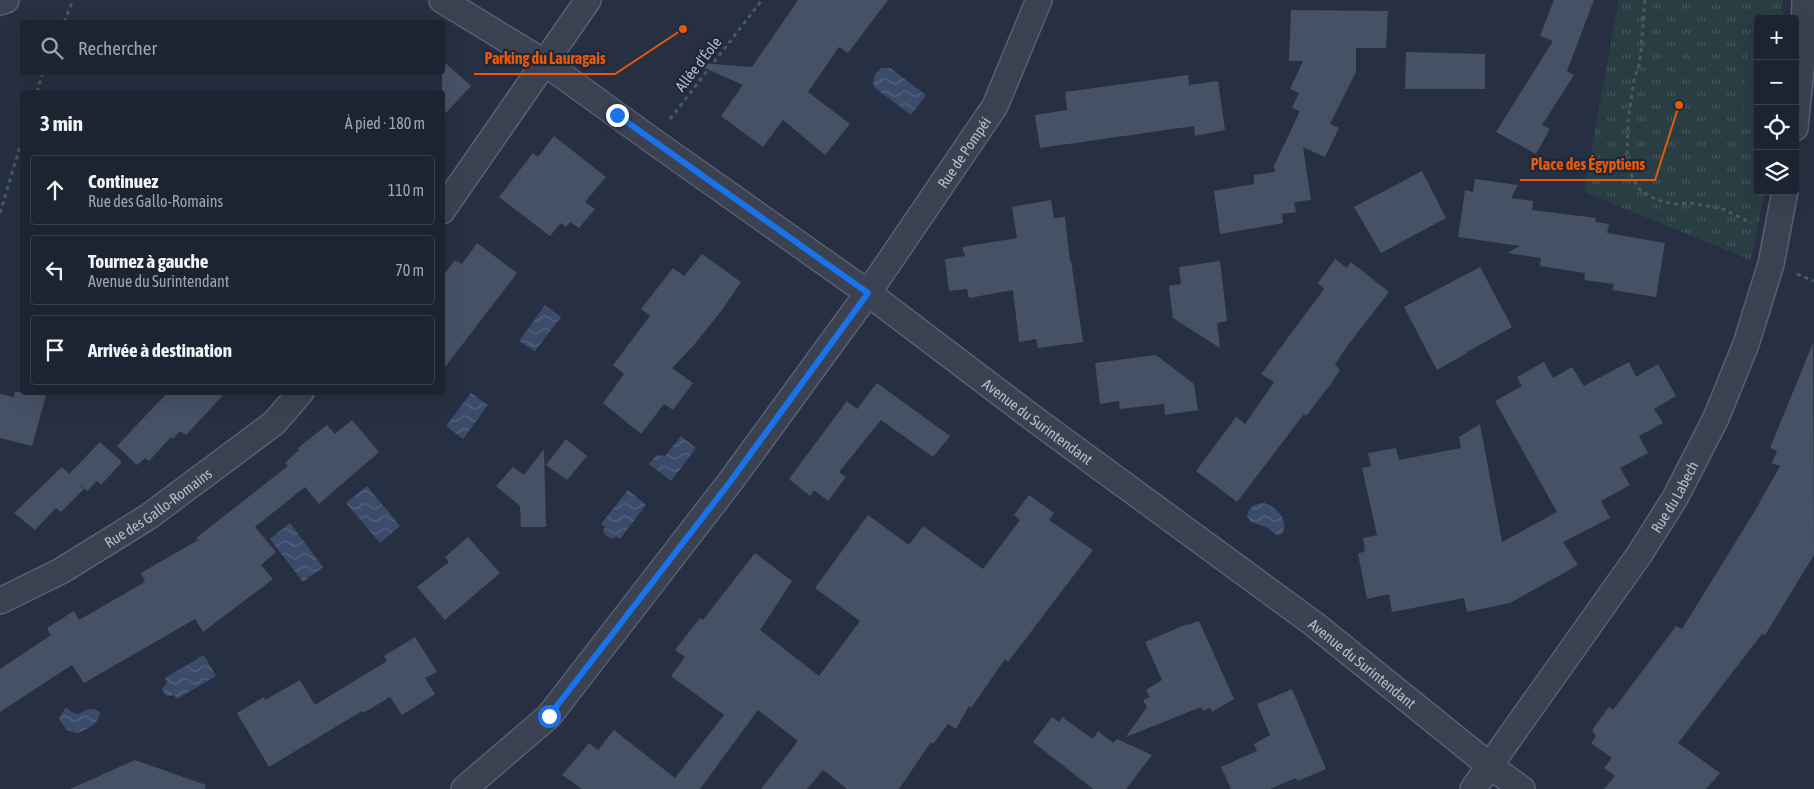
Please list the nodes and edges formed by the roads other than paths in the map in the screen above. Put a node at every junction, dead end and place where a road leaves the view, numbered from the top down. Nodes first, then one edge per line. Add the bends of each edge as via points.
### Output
1 (6, 0) edge
2 (442, 0) edge
3 (588, 0) edge
4 (1039, 0) edge
5 (1805, 0) edge
6 (0, 2) edge
7 (545, 63) junction
8 (1797, 105) edge
9 (1784, 195) edge
10 (445, 207) edge
11 (868, 293) junction
12 (298, 395) edge
13 (0, 601) edge
14 (1490, 766) junction
15 (464, 789) edge
16 (1473, 789) edge
17 (1522, 789) edge

1 - 6 street
2 - 7 street, Avenue du Surintendant
3 - 7 street
4 - 11 street, Rue de Pompéi via 995,106
5 - 8 street
7 - 10 street
7 - 11 street, Avenue du Surintendant
9 - 14 street, Rue du Labech via 1771,264 1746,344 1716,418 1675,498 1640,555
11 - 14 street, Avenue du Surintendant via 1314,624
11 - 15 street via 730,482 549,716
12 - 13 street, Rue des Gallo-Romains via 274,423 148,517 61,571
14 - 16 street, Rue du Labech
14 - 17 street, Avenue du Surintendant

